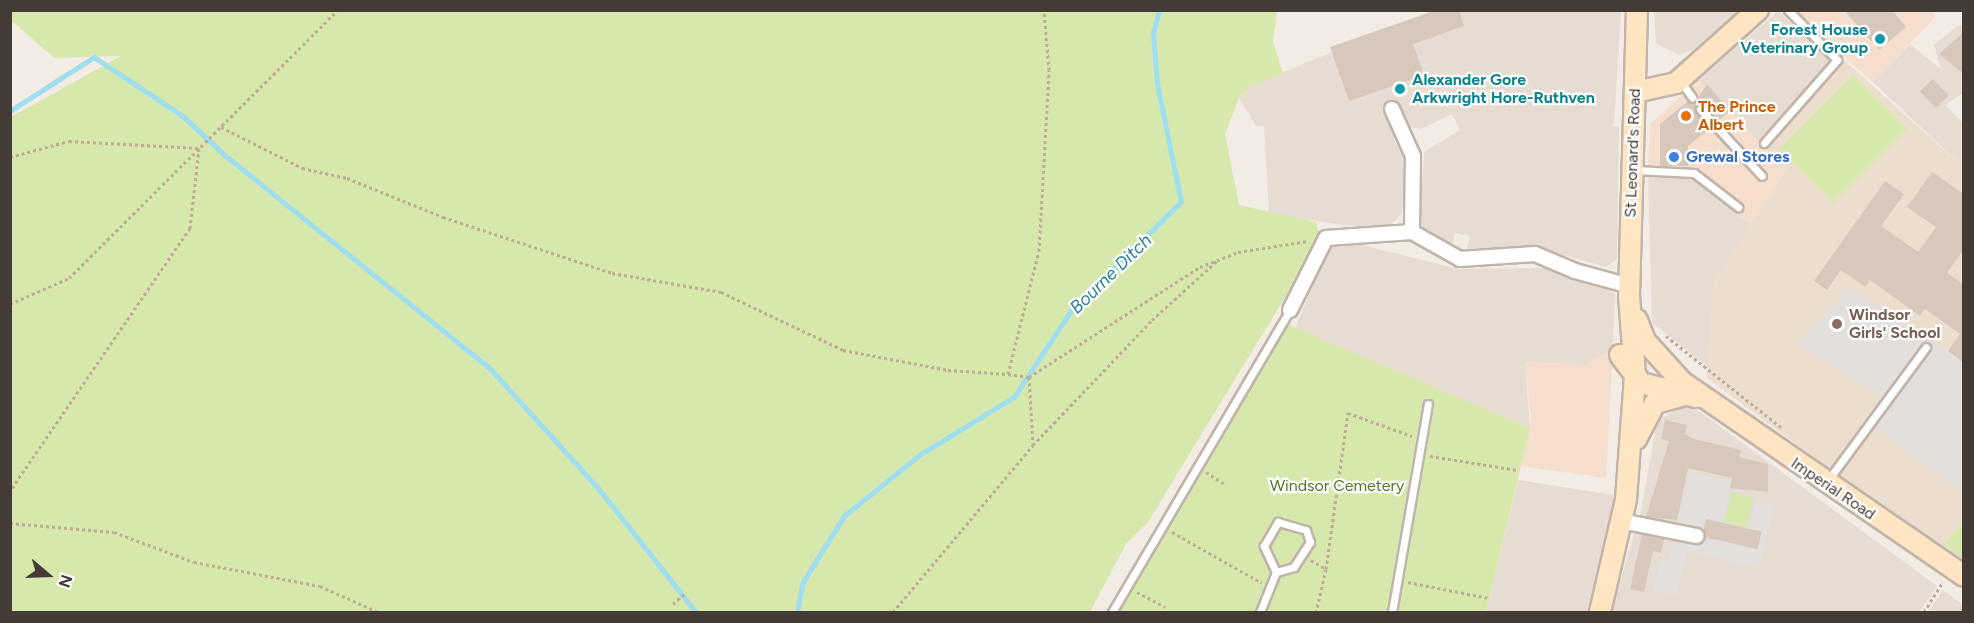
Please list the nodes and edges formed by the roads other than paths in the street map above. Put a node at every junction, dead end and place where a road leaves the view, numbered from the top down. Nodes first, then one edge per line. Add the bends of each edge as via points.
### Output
1 (1637, 10) edge
2 (1758, 10) edge
3 (1788, 10) edge
4 (1679, 80) junction
5 (1635, 92) junction
6 (1692, 97) dead end
7 (1392, 109) dead end
8 (1700, 109) dead end
9 (1764, 142) dead end
10 (1633, 170) junction
11 (1762, 176) dead end
12 (1738, 207) dead end
13 (1412, 232) junction
14 (1629, 291) junction
15 (1290, 310) joint
16 (1926, 347) dead end
17 (1627, 354) junction
18 (1635, 375) junction
19 (1691, 392) junction
20 (1428, 404) dead end
21 (1631, 422) junction
22 (1628, 460) junction
23 (1824, 485) junction
24 (1621, 521) junction
25 (1697, 536) dead end
26 (1276, 572) junction
27 (1964, 576) edge
28 (1112, 612) edge
29 (1260, 612) edge
30 (1392, 612) edge
31 (1600, 612) edge

1 - 5 main road, St Leonard's Road
2 - 4 main road
3 - 9 lane via 1837,60
4 - 5 main road
4 - 6 lane
5 - 10 main road, St Leonard's Road
7 - 13 street via 1413,156
8 - 11 lane via 1731,148
10 - 12 lane via 1694,173
10 - 14 main road, St Leonard's Road
13 - 14 street via 1460,259 1535,254
13 - 15 street via 1326,238
14 - 17 main road, St Leonard's Road via 1622,316
14 - 19 main road, Imperial Road via 1645,341
15 - 28 lane
16 - 23 lane
17 - 18 main road, Imperial Road
17 - 19 main road, Imperial Road
17 - 21 main road, St Leonard's Road
18 - 19 main road, Imperial Road via 1641,383
18 - 21 main road, St Leonard's Road
19 - 22 main road via 1650,408
19 - 23 main road, Imperial Road
20 - 30 lane
21 - 22 main road, St Leonard's Road
22 - 24 main road, St Leonard's Road
23 - 27 main road, Imperial Road
24 - 25 street
24 - 31 main road, St Leonard's Road
26 - 26 lane via 1264,546 1278,522 1306,530 1310,542 1305,556
26 - 29 lane

